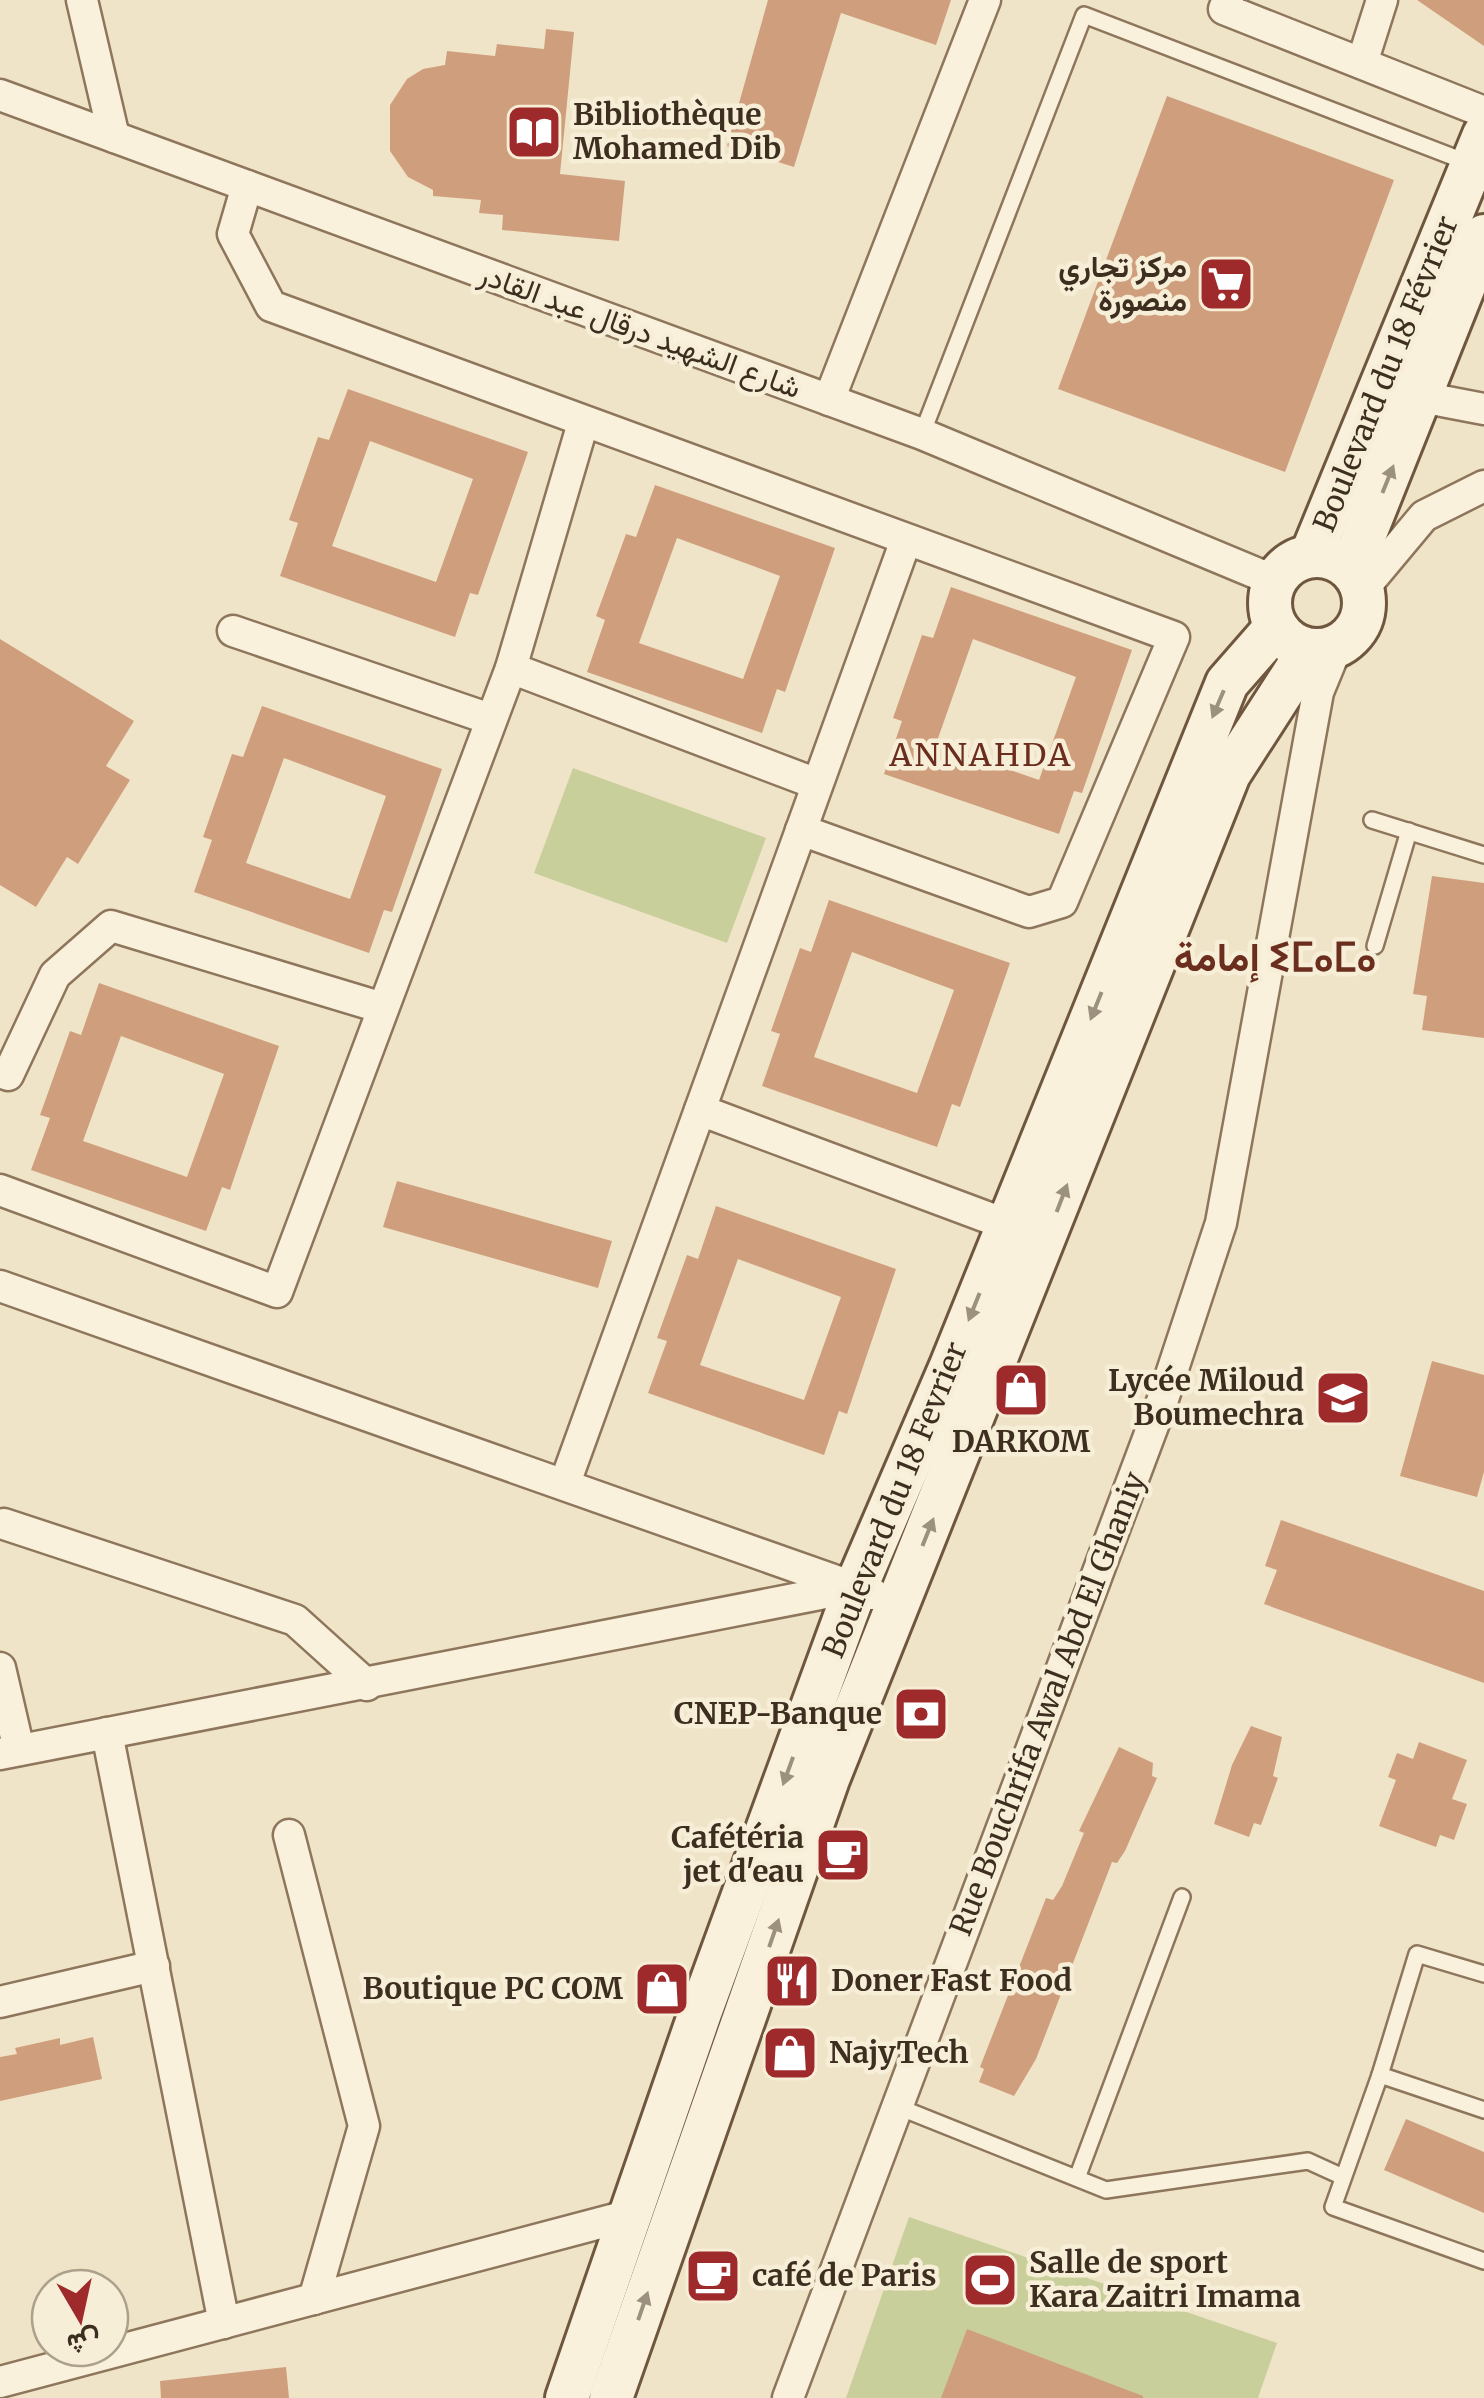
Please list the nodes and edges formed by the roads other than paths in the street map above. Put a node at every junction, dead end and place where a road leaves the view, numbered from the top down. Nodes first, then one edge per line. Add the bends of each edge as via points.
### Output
1 (82, 0) edge
2 (985, 0) edge
3 (1228, 0) edge
4 (1382, 0) edge
5 (1362, 64) junction
6 (0, 95) edge
7 (1484, 112) edge
8 (114, 136) junction
9 (1478, 150) edge
10 (247, 186) junction
11 (1484, 236) edge
12 (1421, 398) junction
13 (829, 400) junction
14 (1484, 409) edge
15 (582, 423) junction
16 (922, 434) junction
17 (1484, 486) edge
18 (906, 540) junction
19 (1341, 571) junction
20 (1275, 581) junction
21 (234, 631) dead end
22 (1308, 641) junction
23 (511, 668) junction
24 (490, 719) junction
25 (818, 784) junction
26 (1372, 820) dead end
27 (801, 830) junction
28 (1409, 832) junction
29 (1484, 855) edge
30 (1376, 946) dead end
31 (383, 1008) junction
32 (3, 1078) edge
33 (700, 1110) junction
34 (0, 1190) edge
35 (1008, 1225) junction
36 (0, 1286) edge
37 (566, 1483) junction
38 (4, 1524) dead end
39 (856, 1587) junction
40 (899, 1604) junction
41 (0, 1668) edge
42 (366, 1686) junction
43 (108, 1733) junction
44 (10, 1752) edge
45 (289, 1835) dead end
46 (1182, 1898) dead end
47 (154, 1966) junction
48 (1484, 1974) edge
49 (0, 2002) edge
50 (1380, 2075) junction
51 (896, 2106) junction
52 (1484, 2110) edge
53 (1344, 2177) junction
54 (1077, 2178) junction
55 (634, 2214) junction
56 (1484, 2261) edge
57 (314, 2299) junction
58 (224, 2323) junction
59 (0, 2382) edge
60 (567, 2398) edge
61 (610, 2398) edge
62 (788, 2398) edge

1 - 8 street
2 - 13 street
3 - 5 street via 1224,9
4 - 5 street
5 - 7 street
6 - 8 street, شارع الشهيد درقال عبد القادر
8 - 10 street, شارع الشهيد درقال عبد القادر
9 - 16 lane via 1084,16
9 - 19 main road, Boulevard du 18 Février
10 - 13 street, شارع الشهيد درقال عبد القادر
10 - 15 street via 233,234 271,306
11 - 12 main road, Boulevard du 18 Février
12 - 14 street
19 -> 12 main road, Boulevard du 18 Février
13 - 16 street, شارع الشهيد درقال عبد القادر
15 - 18 street
15 - 23 street
16 - 20 street, شارع الشهيد درقال عبد القادر
17 - 19 street
18 - 25 street
18 - 27 street via 1174,637 1062,902 1028,912
19 - 20 main road via 1297,560
19 - 22 main road via 1363,616 1349,639
20 - 22 main road via 1270,612
21 - 24 street
22 -> 35 main road, Boulevard du 18 Fevrier via 1227,683
40 -> 22 main road, Boulevard du 18 Fevrier via 1229,774
22 - 51 street, Rue Bouchrifa Awal Abd El Ghaniy via 1318,692 1221,1223 1164,1399
23 - 24 street
23 - 25 street
24 - 31 street
25 - 27 street
26 - 28 lane
27 - 33 street
28 - 29 lane
28 - 30 lane
31 - 32 street via 111,926 55,975
31 - 34 street via 277,1292
33 - 35 street
33 - 37 street
35 -> 39 main road, Boulevard du 18 Fevrier
36 - 37 street
37 - 39 street
38 - 42 street via 296,1620
39 - 40 street
39 - 42 street
39 -> 55 main road, Boulevard du 18 Fevrier
61 -> 40 main road, Boulevard du 18 Fevrier via 828,1779
41 - 44 street
42 - 43 street
43 - 44 street
43 - 47 street
45 - 57 street via 364,2126
46 - 54 lane
47 - 49 street
47 - 58 street
48 - 50 lane via 1416,1954
50 - 52 lane
50 - 53 lane
51 - 54 lane
51 - 62 street, Rue Bouchrifa Awal Abd El Ghaniy
53 - 54 lane via 1308,2161 1106,2190
53 - 56 lane via 1333,2207
55 - 57 street
55 - 60 main road, Boulevard du 18 Fevrier
57 - 58 street
58 - 59 street

